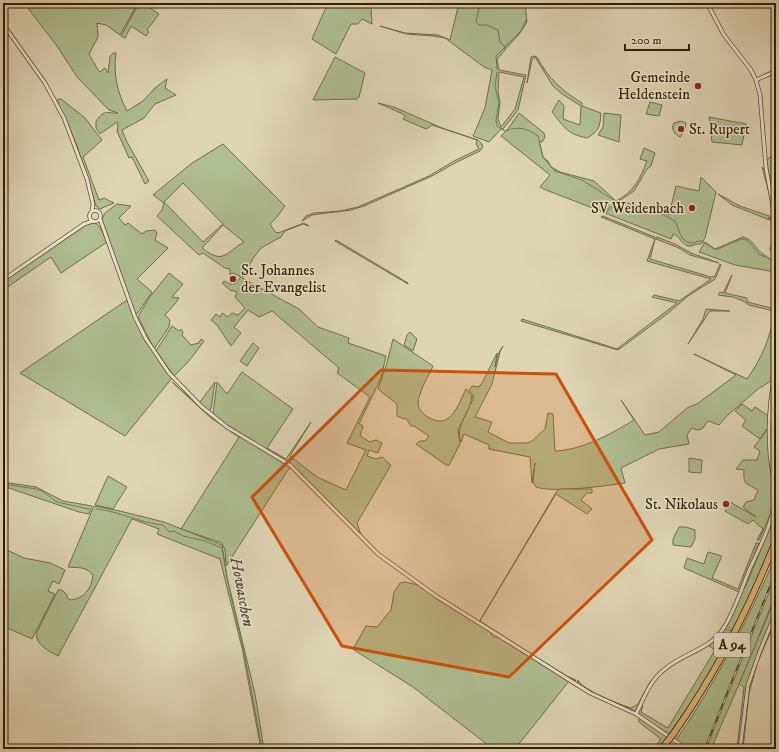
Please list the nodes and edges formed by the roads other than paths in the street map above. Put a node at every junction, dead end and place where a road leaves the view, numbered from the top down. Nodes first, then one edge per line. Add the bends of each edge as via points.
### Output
1 (707, 3) edge
2 (3, 24) edge
3 (776, 71) edge
4 (756, 80) junction
5 (93, 204) junction
6 (97, 210) junction
7 (92, 211) junction
8 (90, 217) junction
9 (100, 219) junction
10 (94, 221) junction
11 (776, 222) edge
12 (84, 224) junction
13 (101, 225) junction
14 (3, 280) edge
15 (776, 370) edge
16 (776, 540) edge
17 (776, 549) edge
18 (776, 612) edge
19 (636, 714) junction
20 (675, 734) junction
21 (669, 743) junction
22 (661, 749) edge
23 (666, 749) edge
24 (688, 749) edge
25 (740, 749) edge

1 - 4 street via 724,35
2 - 5 street via 55,99 75,145
3 - 4 street
4 - 11 street via 760,95 766,168
5 - 6 street
5 - 7 street
6 - 7 street
6 - 9 street
7 - 8 street
8 - 10 street
8 - 12 street
9 - 10 street
9 - 13 street
10 - 12 street
10 - 13 street
12 - 14 street
13 - 19 street via 135,317 144,334 169,373 201,406 233,431 290,464 378,554 436,596 590,693
15 - 19 street via 769,446 775,497 766,531 736,604 722,630 708,646 672,663 659,674
16 - 20 highway, A 94 via 748,607 728,646
17 - 20 highway, A 94 via 731,647
18 - 25 street via 748,685
19 - 24 street
20 - 21 highway, A 94, bridge
21 - 22 highway, A 94
21 - 23 highway, A 94

